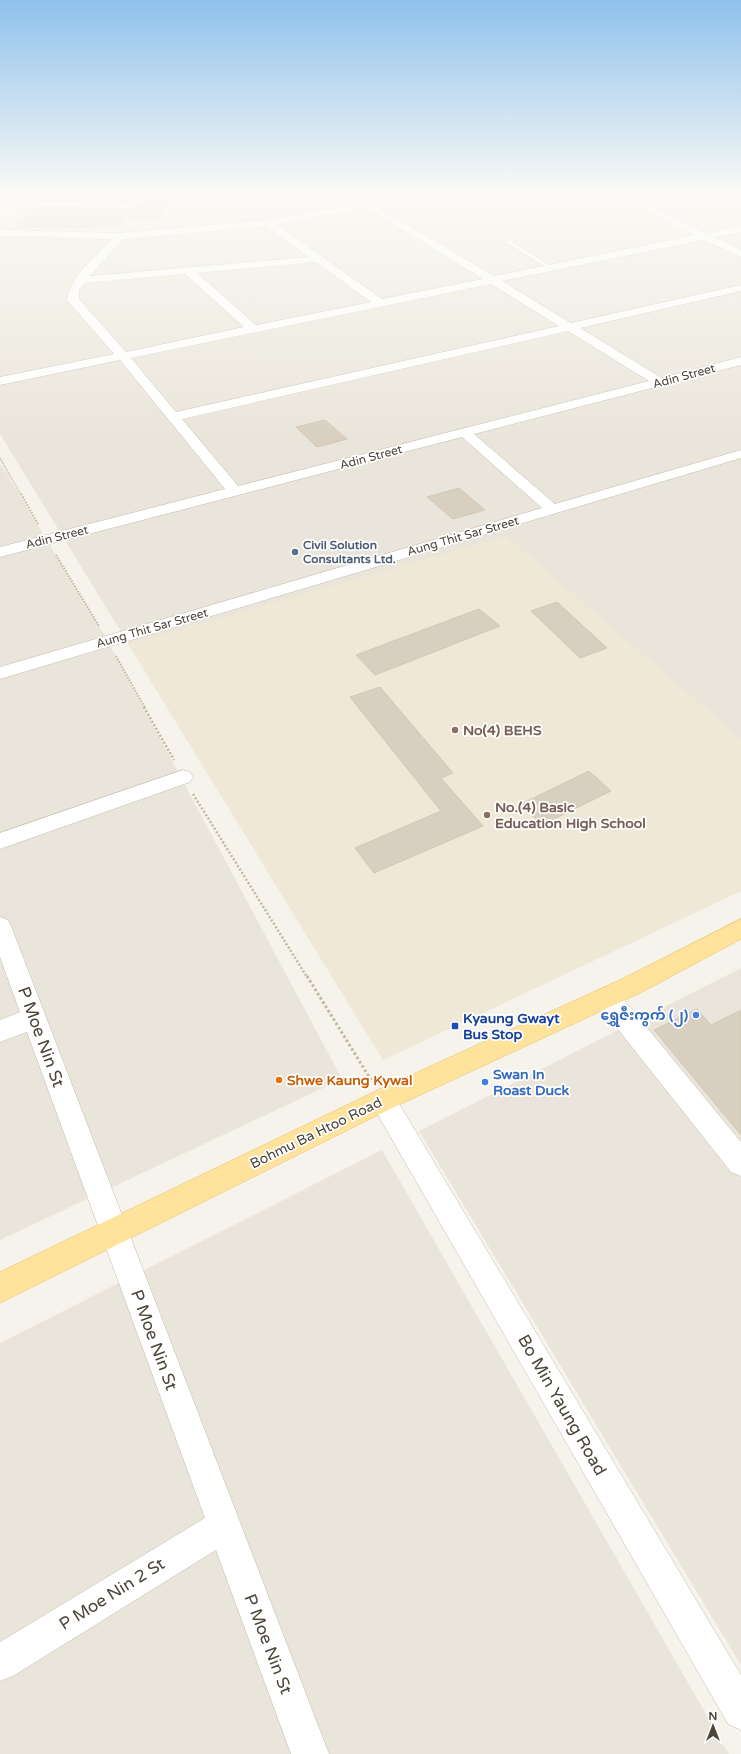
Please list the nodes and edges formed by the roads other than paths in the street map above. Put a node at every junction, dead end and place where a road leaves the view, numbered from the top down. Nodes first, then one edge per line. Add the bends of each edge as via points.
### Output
1 (83, 277) edge
2 (114, 277) edge
3 (196, 277) edge
4 (343, 277) edge
5 (489, 277) edge
6 (509, 277) edge
7 (80, 280) junction
8 (494, 280) junction
9 (741, 288) edge
10 (379, 302) junction
11 (569, 327) junction
12 (252, 328) junction
13 (122, 355) junction
14 (741, 361) edge
15 (0, 381) edge
16 (660, 382) junction
17 (174, 418) junction
18 (465, 433) junction
19 (741, 454) edge
20 (235, 492) junction
21 (553, 510) junction
22 (0, 552) edge
23 (0, 673) edge
24 (183, 776) dead end
25 (0, 841) edge
26 (0, 926) edge
27 (741, 928) edge
28 (607, 997) junction
29 (34, 1018) junction
30 (0, 1031) edge
31 (382, 1100) junction
32 (741, 1163) edge
33 (114, 1232) junction
34 (0, 1288) edge
35 (224, 1526) junction
36 (0, 1662) edge
37 (741, 1711) edge
38 (310, 1754) edge

1 - 7 street
2 - 7 street
3 - 12 street
4 - 10 street
5 - 8 street
6 - 8 street
7 - 13 street via 74,290 73,300
8 - 10 street
8 - 11 street
9 - 11 street
10 - 12 street
11 - 16 street
11 - 17 street
12 - 13 street
13 - 15 street
13 - 17 street
14 - 16 street, Adin Street
16 - 18 street, Adin Street
17 - 20 street
18 - 20 street, Adin Street
18 - 21 street
19 - 21 street, Aung Thit Sar Street
20 - 22 street, Adin Street
21 - 23 street, Aung Thit Sar Street
24 - 25 street
26 - 29 street, P Moe Nin St
27 - 28 main road, Bohmu Ba Htoo Road
28 - 31 main road, Bohmu Ba Htoo Road
28 - 32 street
29 - 30 street
29 - 33 street, P Moe Nin St
31 - 33 main road, Bohmu Ba Htoo Road
31 - 37 street, Bo Min Yaung Road
33 - 34 main road, Bohmu Ba Htoo Road
33 - 35 street, P Moe Nin St
35 - 36 street, P Moe Nin 2 St
35 - 38 street, P Moe Nin St

